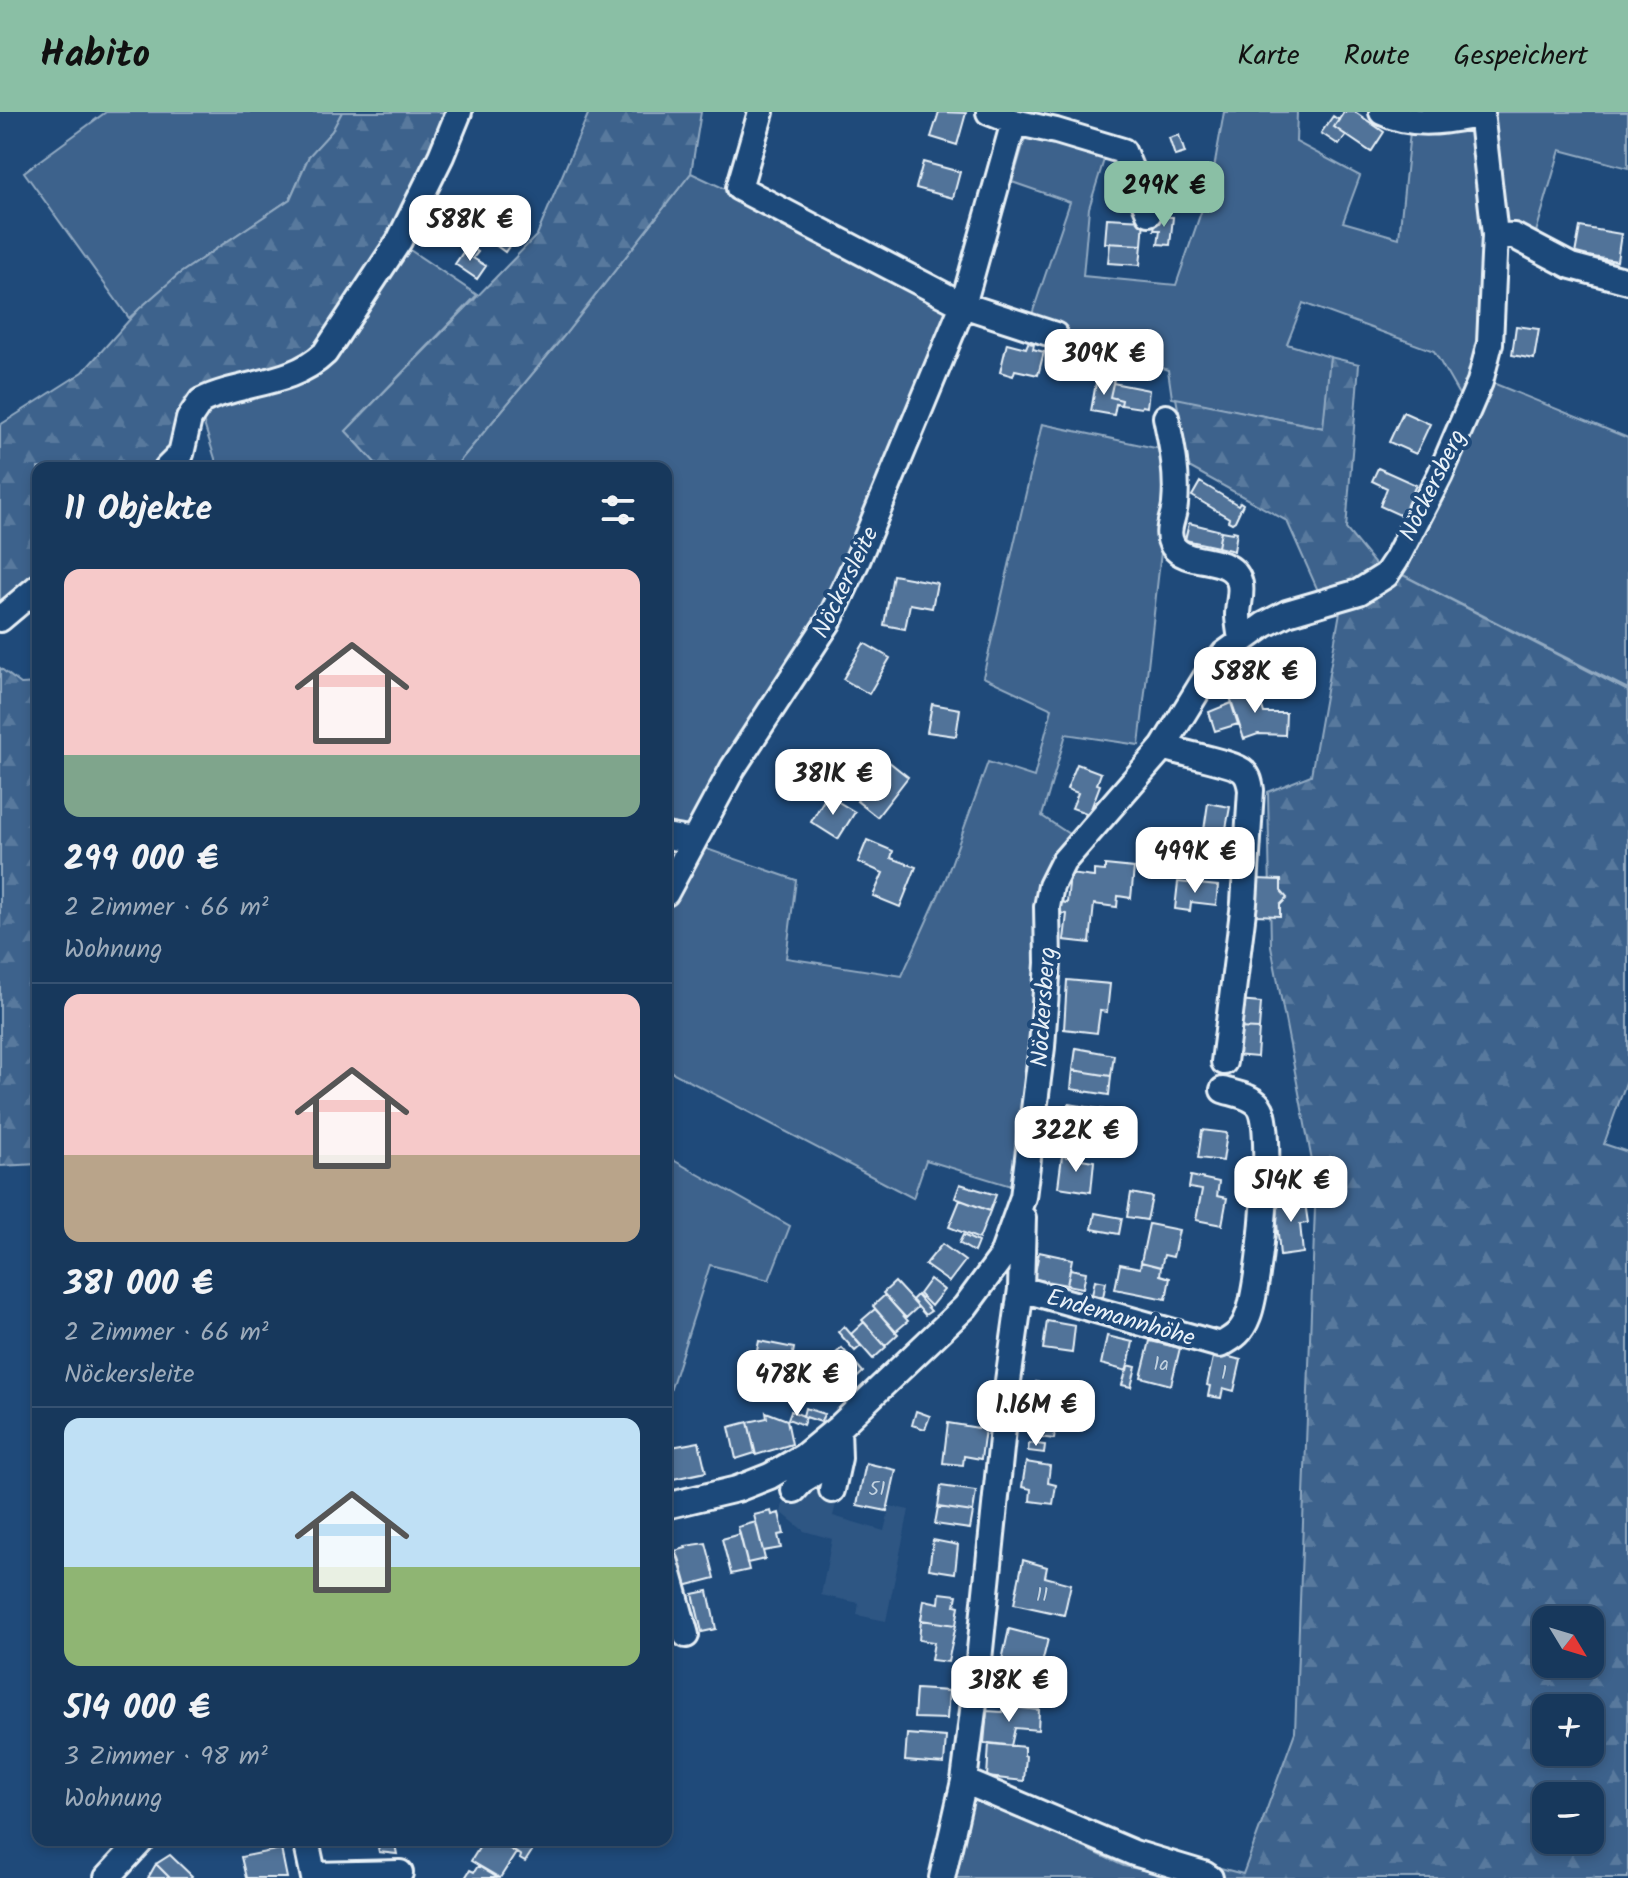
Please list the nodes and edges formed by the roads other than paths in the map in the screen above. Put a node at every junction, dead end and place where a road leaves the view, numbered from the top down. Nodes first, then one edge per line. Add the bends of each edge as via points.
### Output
1 (459, 112) edge
2 (761, 112) edge
3 (989, 112) edge
4 (1382, 112) edge
5 (1482, 113) edge
6 (1014, 122) junction
7 (1149, 213) dead end
8 (1495, 235) junction
9 (1628, 281) edge
10 (963, 305) junction
11 (1055, 335) dead end
12 (1166, 417) dead end
13 (173, 462) edge
14 (32, 592) edge
15 (0, 619) edge
16 (1241, 640) junction
17 (1163, 747) junction
18 (672, 837) edge
19 (693, 841) junction
20 (672, 881) edge
21 (1224, 1062) dead end
22 (1223, 1090) dead end
23 (1023, 1197) junction
24 (1021, 1289) junction
25 (838, 1428) junction
26 (839, 1458) junction
27 (794, 1490) dead end
28 (832, 1490) dead end
29 (672, 1505) edge
30 (672, 1585) edge
31 (686, 1635) dead end
32 (964, 1781) junction
33 (136, 1846) edge
34 (307, 1846) edge
35 (400, 1873) dead end
36 (314, 1876) edge
37 (107, 1878) edge
38 (942, 1878) edge
39 (1210, 1878) edge

1 - 13 street via 399,241 325,353 288,376 201,401
2 - 10 street via 739,188
3 - 6 street
4 - 5 street, Nöckersberg via 1399,120 1444,122
5 - 8 street, Nöckersberg
6 - 7 street via 1123,151
6 - 10 street, Nöckersleite
8 - 9 street via 1514,236 1571,266
8 - 16 street, Nöckersberg via 1490,343 1480,382 1396,560 1386,575 1359,592 1287,613
10 - 11 street
10 - 19 street, Nöckersleite via 829,621 733,768
12 - 16 street via 1176,477 1172,544 1182,554 1232,570 1240,582
14 - 15 street
16 - 17 street, Nöckersberg via 1206,677
17 - 21 street via 1229,764 1249,779 1244,903
17 - 23 street, Nöckersberg via 1063,862 1051,886 1042,1047
18 - 19 street
19 - 20 street, Nöckersleite
22 - 24 street, Endemannhöhe via 1252,1100 1261,1109 1268,1155 1257,1271 1249,1314 1238,1336 1220,1345
23 - 24 street, Endemannhöhe
23 - 25 street, Nöckersberg via 1001,1258 965,1307
24 - 32 street, Endemannhöhe
25 - 26 street
25 - 29 street, Nöckersberg via 770,1476
26 - 27 street
26 - 28 street
30 - 31 street
32 - 38 street, Endemannhöhe
32 - 39 street via 1134,1853
33 - 37 street
34 - 36 street
35 - 36 street

